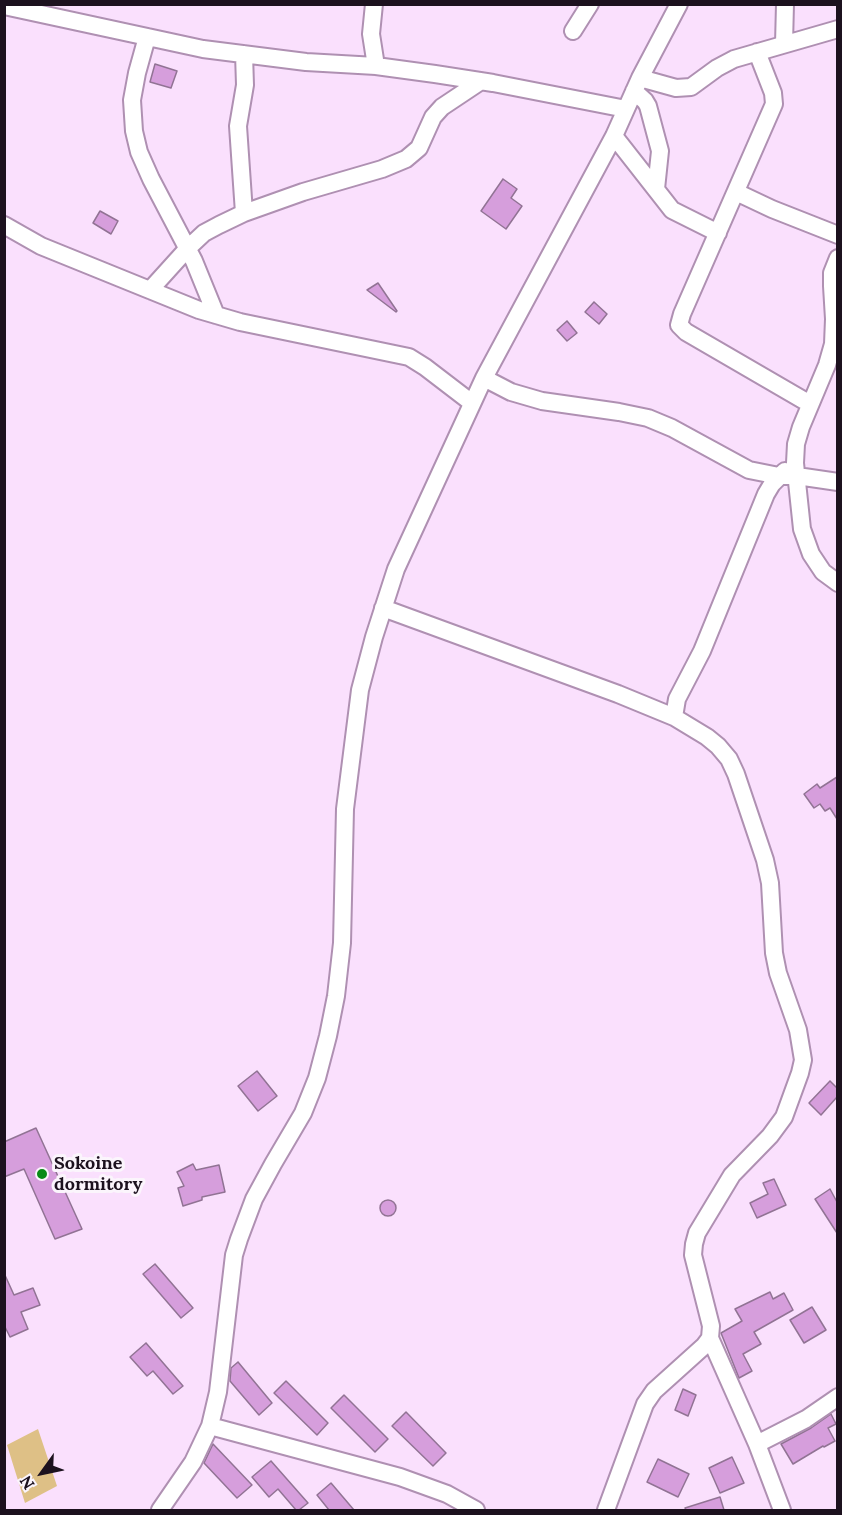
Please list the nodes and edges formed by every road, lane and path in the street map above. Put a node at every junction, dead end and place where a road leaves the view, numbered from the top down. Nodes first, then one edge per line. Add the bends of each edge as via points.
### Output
1 (374, 4) edge
2 (590, 4) edge
3 (679, 4) edge
4 (785, 4) edge
5 (4, 6) edge
6 (70, 12) edge
7 (837, 29) edge
8 (573, 31) dead end
9 (147, 37) junction
10 (784, 44) junction
11 (757, 52) junction
12 (244, 54) junction
13 (376, 66) junction
14 (481, 81) junction
15 (637, 85) junction
16 (626, 109) junction
17 (614, 136) junction
18 (656, 189) junction
19 (736, 192) junction
20 (244, 213) junction
21 (4, 225) edge
22 (718, 233) junction
23 (837, 235) edge
24 (188, 248) junction
25 (837, 258) edge
26 (150, 291) junction
27 (216, 315) junction
28 (484, 378) junction
29 (472, 403) junction
30 (810, 404) junction
31 (796, 470) junction
32 (779, 477) junction
33 (837, 482) edge
34 (837, 583) edge
35 (383, 608) junction
36 (674, 717) junction
37 (710, 1338) junction
38 (837, 1397) edge
39 (210, 1426) junction
40 (757, 1444) junction
41 (160, 1510) edge
42 (476, 1510) edge
43 (606, 1510) edge
44 (782, 1510) edge

1 - 13 street via 371,34
2 - 8 street
3 - 15 street
4 - 10 street
5 - 6 street
6 - 9 street
7 - 10 street
9 - 12 street
9 - 24 street via 132,100 134,131 151,179
10 - 11 street
11 - 15 street via 734,58 684,89
11 - 19 street via 774,104
12 - 13 street
12 - 20 street via 245,85 238,126
13 - 14 street
14 - 16 street
14 - 20 street via 442,107 419,148 406,159
15 - 16 street
15 - 18 street via 648,106 660,151
16 - 17 street
17 - 18 street
17 - 28 street
18 - 22 street via 672,210
19 - 22 street
19 - 23 street
20 - 24 street via 204,233
21 - 26 street via 41,246
22 - 30 street via 680,319 681,328
24 - 26 street
24 - 27 street
25 - 30 street via 831,286 833,344
26 - 27 street
27 - 29 street via 409,357
28 - 29 street
28 - 32 street via 511,392 542,401 648,418 749,470
29 - 35 street via 396,568
30 - 31 street via 796,444
31 - 32 street
31 - 33 street
31 - 34 street via 802,529 811,554 823,572
32 - 36 street via 766,494 702,651 677,699
35 - 36 street
35 - 39 street via 360,690 345,808 342,943 328,1036 303,1113 254,1199 234,1254 218,1392
36 - 37 street via 718,746 736,774 765,860 774,953 798,1030 803,1060 784,1117 732,1174 697,1233 693,1255 711,1326
37 - 40 street
37 - 43 street via 645,1404
38 - 40 street via 806,1419
39 - 41 street via 193,1462
39 - 42 street via 400,1477 447,1494
40 - 44 street

